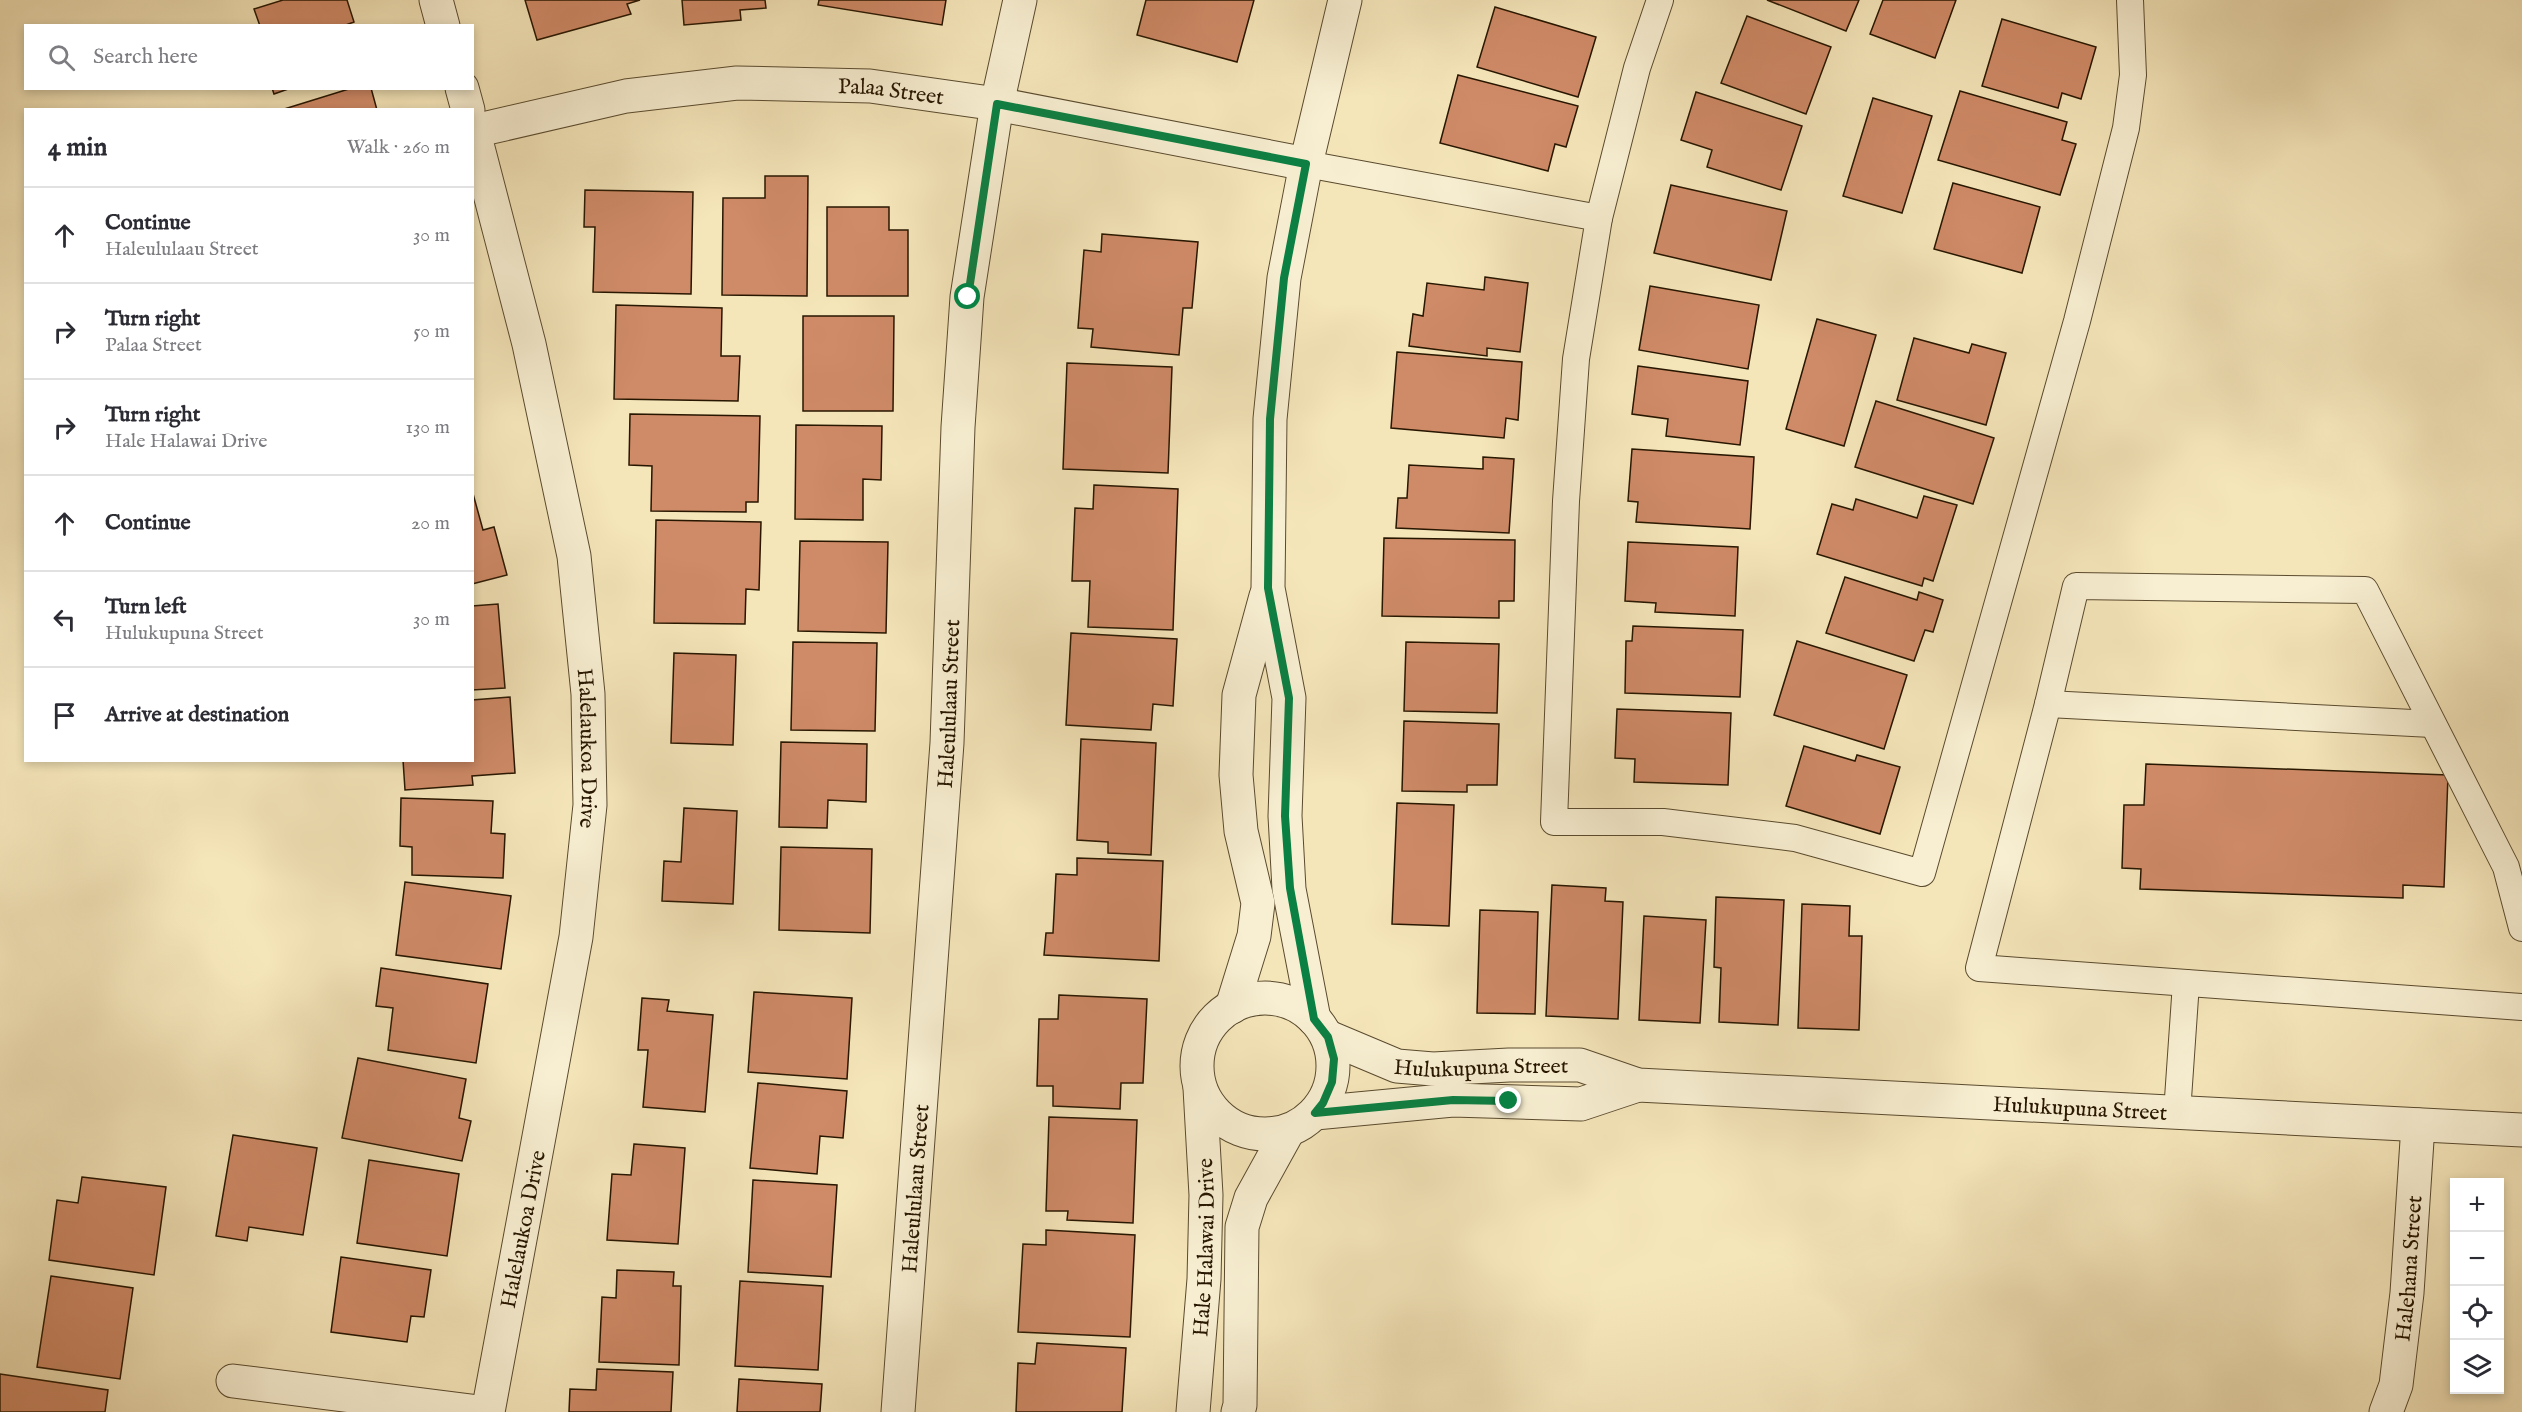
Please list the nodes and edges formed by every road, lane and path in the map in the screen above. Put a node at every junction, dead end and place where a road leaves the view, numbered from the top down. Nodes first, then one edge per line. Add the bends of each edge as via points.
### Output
1 (436, 0) edge
2 (1020, 0) edge
3 (1345, 0) edge
4 (1660, 0) edge
5 (2130, 0) edge
6 (442, 24) edge
7 (463, 90) edge
8 (997, 104) junction
9 (468, 108) edge
10 (474, 122) edge
11 (474, 130) edge
12 (1306, 164) junction
13 (1599, 218) junction
14 (1268, 588) junction
15 (2048, 704) junction
16 (2432, 724) junction
17 (2522, 928) edge
18 (2186, 982) junction
19 (2522, 1006) edge
20 (1232, 1007) junction
21 (1321, 1028) junction
22 (1199, 1083) junction
23 (1638, 1085) junction
24 (1315, 1113) junction
25 (2177, 1113) junction
26 (2418, 1125) junction
27 (2522, 1130) edge
28 (1288, 1131) junction
29 (233, 1381) dead end
30 (479, 1412) edge
31 (488, 1412) edge
32 (898, 1412) edge
33 (1193, 1412) edge
34 (1238, 1412) edge
35 (2386, 1412) edge

1 - 6 street
2 - 8 street, Haleululaau Street
3 - 12 street
4 - 13 lane via 1637,68
5 - 13 lane via 2133,75 2126,128 2077,321 1922,873 1795,838 1663,822 1554,822 1566,501 1576,359
7 - 9 street, Halelaukoa Drive
8 - 10 street, Palaa Street via 870,86 737,82
8 - 12 street, Palaa Street
8 - 32 street, Haleululaau Street via 967,309 958,427 947,743
11 - 31 street, Halelaukoa Drive via 528,344 574,556 588,694 590,805 576,937
12 - 13 lane
12 - 14 street via 1284,278 1270,419
14 - 20 street via 1239,695 1236,775 1241,831 1258,903 1254,936
14 - 21 street via 1289,698 1285,816 1290,888
15 - 16 lane
15 - 16 lane via 2076,586 2365,590
15 - 18 lane via 1979,968
16 - 17 lane via 2506,867
18 - 19 lane
18 - 25 lane
20 - 21 street via 1253,999 1275,999 1296,1005
20 - 22 street via 1214,1021 1202,1040 1197,1062
21 - 23 street, Hulukupuna Street via 1397,1066 1433,1069 1581,1065
21 - 24 street via 1334,1059 1332,1082
22 - 28 street via 1208,1104 1223,1120 1242,1131 1265,1135
22 - 33 street, Hale Halawai Drive via 1206,1195
23 - 24 street, Hulukupuna Street via 1581,1104 1453,1100
23 - 25 street, Hulukupuna Street
24 - 28 street
25 - 26 street, Hulukupuna Street
26 - 27 street, Hulukupuna Street
26 - 35 street, Halehana Street via 2407,1293 2396,1385
28 - 34 street, Hale Halawai Drive via 1251,1198 1242,1227
29 - 30 street

